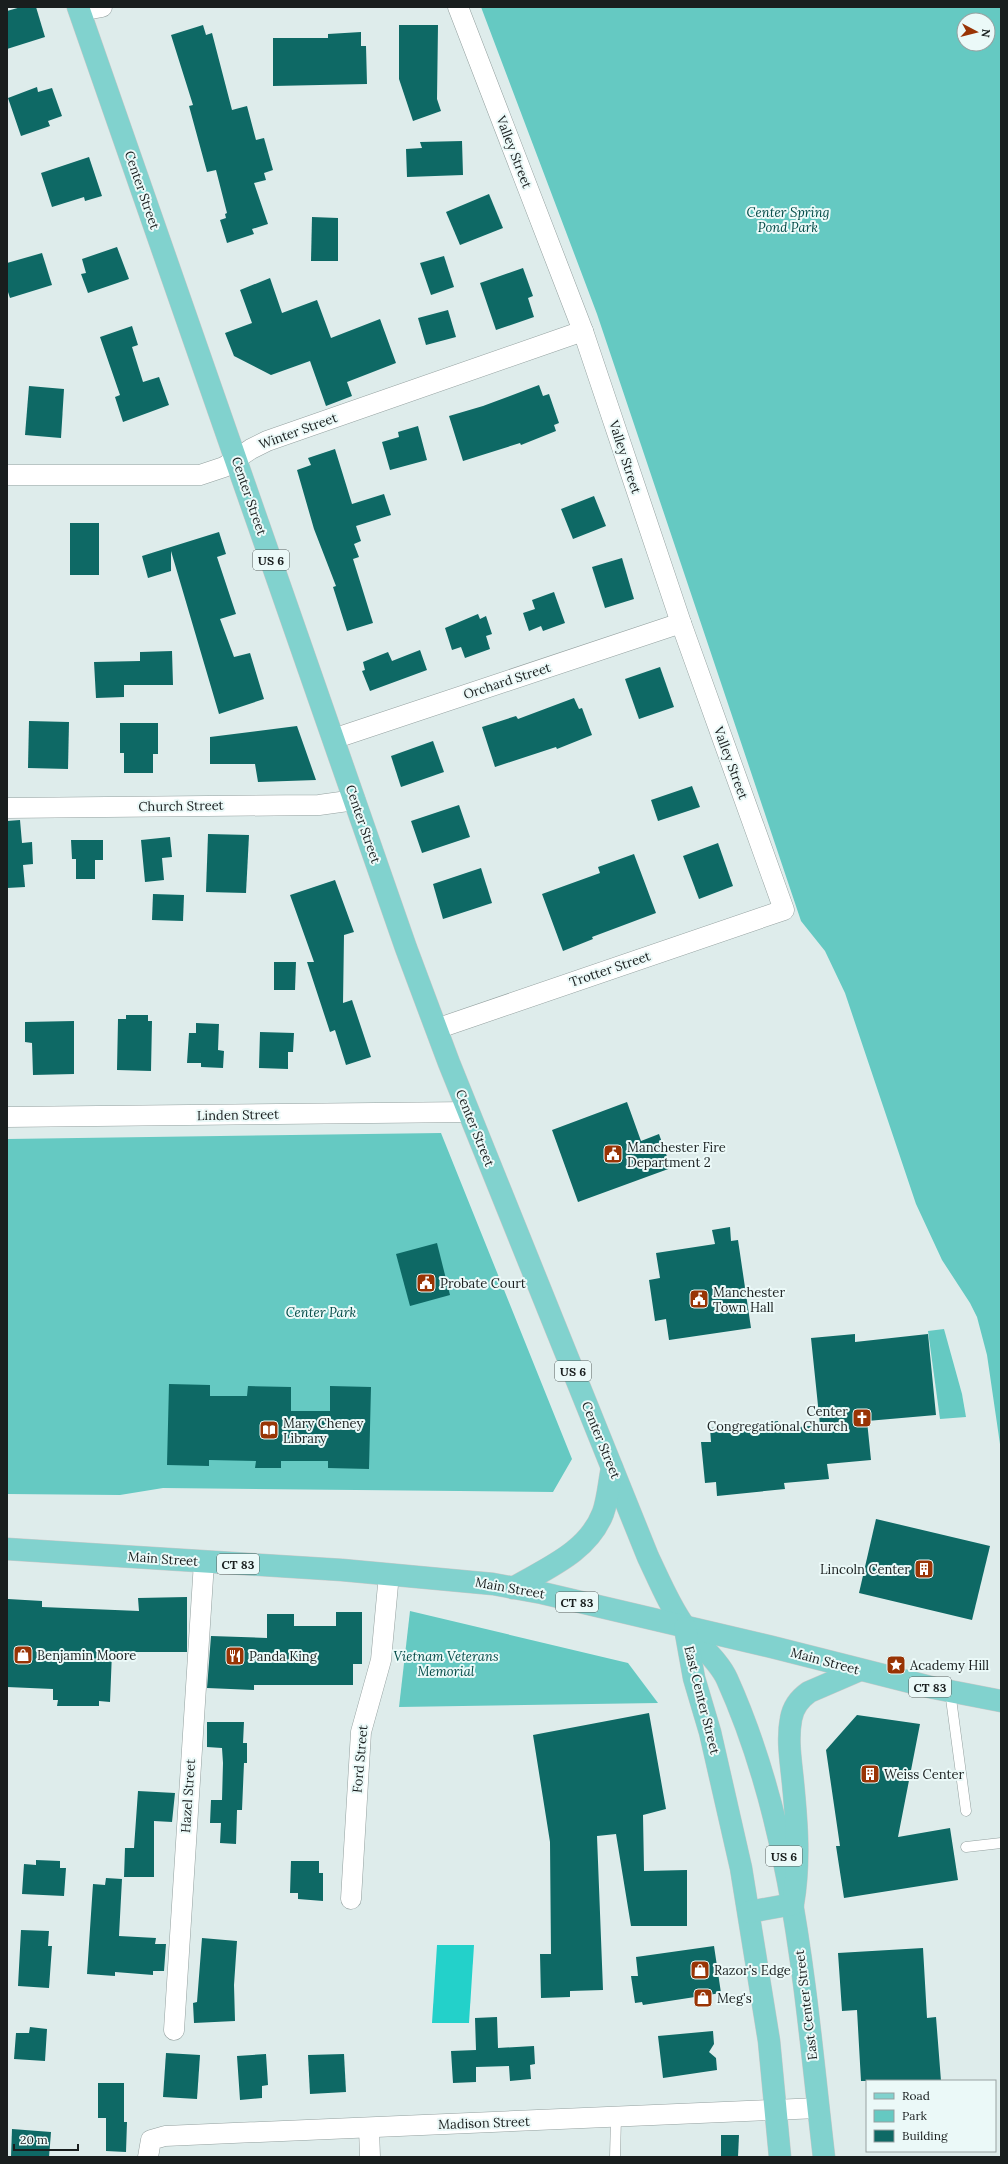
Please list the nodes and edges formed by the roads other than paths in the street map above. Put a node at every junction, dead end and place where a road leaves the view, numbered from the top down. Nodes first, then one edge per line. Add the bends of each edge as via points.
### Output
1 (102, 7) edge
2 (458, 7) edge
3 (79, 9) edge
4 (583, 331) junction
5 (236, 459) junction
6 (7, 475) edge
7 (680, 623) junction
8 (333, 739) junction
9 (355, 800) junction
10 (7, 808) edge
11 (784, 910) joint
12 (436, 1029) junction
13 (469, 1112) junction
14 (7, 1117) edge
15 (612, 1468) junction
16 (7, 1549) edge
17 (204, 1562) junction
18 (390, 1574) junction
19 (513, 1588) junction
20 (685, 1627) junction
21 (860, 1670) junction
22 (950, 1691) junction
23 (1001, 1702) edge
24 (966, 1811) dead end
25 (1001, 1843) edge
26 (966, 1848) dead end
27 (351, 1899) dead end
28 (793, 1904) junction
29 (749, 1912) junction
30 (174, 2030) dead end
31 (818, 2108) junction
32 (776, 2110) junction
33 (616, 2117) junction
34 (369, 2128) junction
35 (149, 2149) edge
36 (370, 2157) edge
37 (615, 2157) edge
38 (780, 2157) edge
39 (824, 2157) edge

1 - 3 street
2 - 4 street, Valley Street
3 - 5 main road, Center Street / US 6
4 - 5 street, Winter Street via 267,440
4 - 7 street, Valley Street
5 - 6 street, Winter Street via 224,467 200,475
5 - 8 main road, Center Street / US 6
7 - 8 street, Orchard Street
7 - 11 street, Valley Street
8 - 9 main road, Center Street / US 6
9 - 10 street, Church Street via 319,805
9 - 12 main road, Center Street / US 6
11 - 12 street, Trotter Street
12 - 13 main road, Center Street / US 6
13 - 14 street, Linden Street
13 - 15 main road, Center Street / US 6
15 - 19 main road via 602,1515 588,1538 570,1555
15 - 20 main road, Center Street / US 6 via 648,1557
16 - 17 main road, Main Street / CT 83
17 - 18 main road, Main Street / CT 83
17 - 30 street, Hazel Street
18 - 19 main road, Main Street / CT 83
18 - 27 street, Ford Street via 381,1660 361,1732
19 - 20 main road, Main Street / CT 83
20 - 21 main road, Main Street / CT 83
20 - 28 main road, East Center Street / US 6 via 722,1668 740,1710 771,1805
20 - 29 main road, East Center Street / US 6 via 694,1678 705,1711 730,1815
21 - 22 main road, Main Street / CT 83
21 - 28 main road via 809,1692 799,1701 792,1716 790,1747 798,1853
22 - 23 main road, Main Street / CT 83
22 - 24 lane
25 - 26 lane
28 - 29 main road
28 - 31 main road, East Center Street / US 6
29 - 32 main road, East Center Street / US 6 via 769,2041
31 - 32 street, Madison Street
31 - 39 main road, East Center Street / US 6
32 - 33 street, Madison Street
32 - 38 main road, East Center Street / US 6
33 - 34 street, Madison Street
33 - 37 lane
34 - 35 street, Madison Street via 165,2136
34 - 36 street

